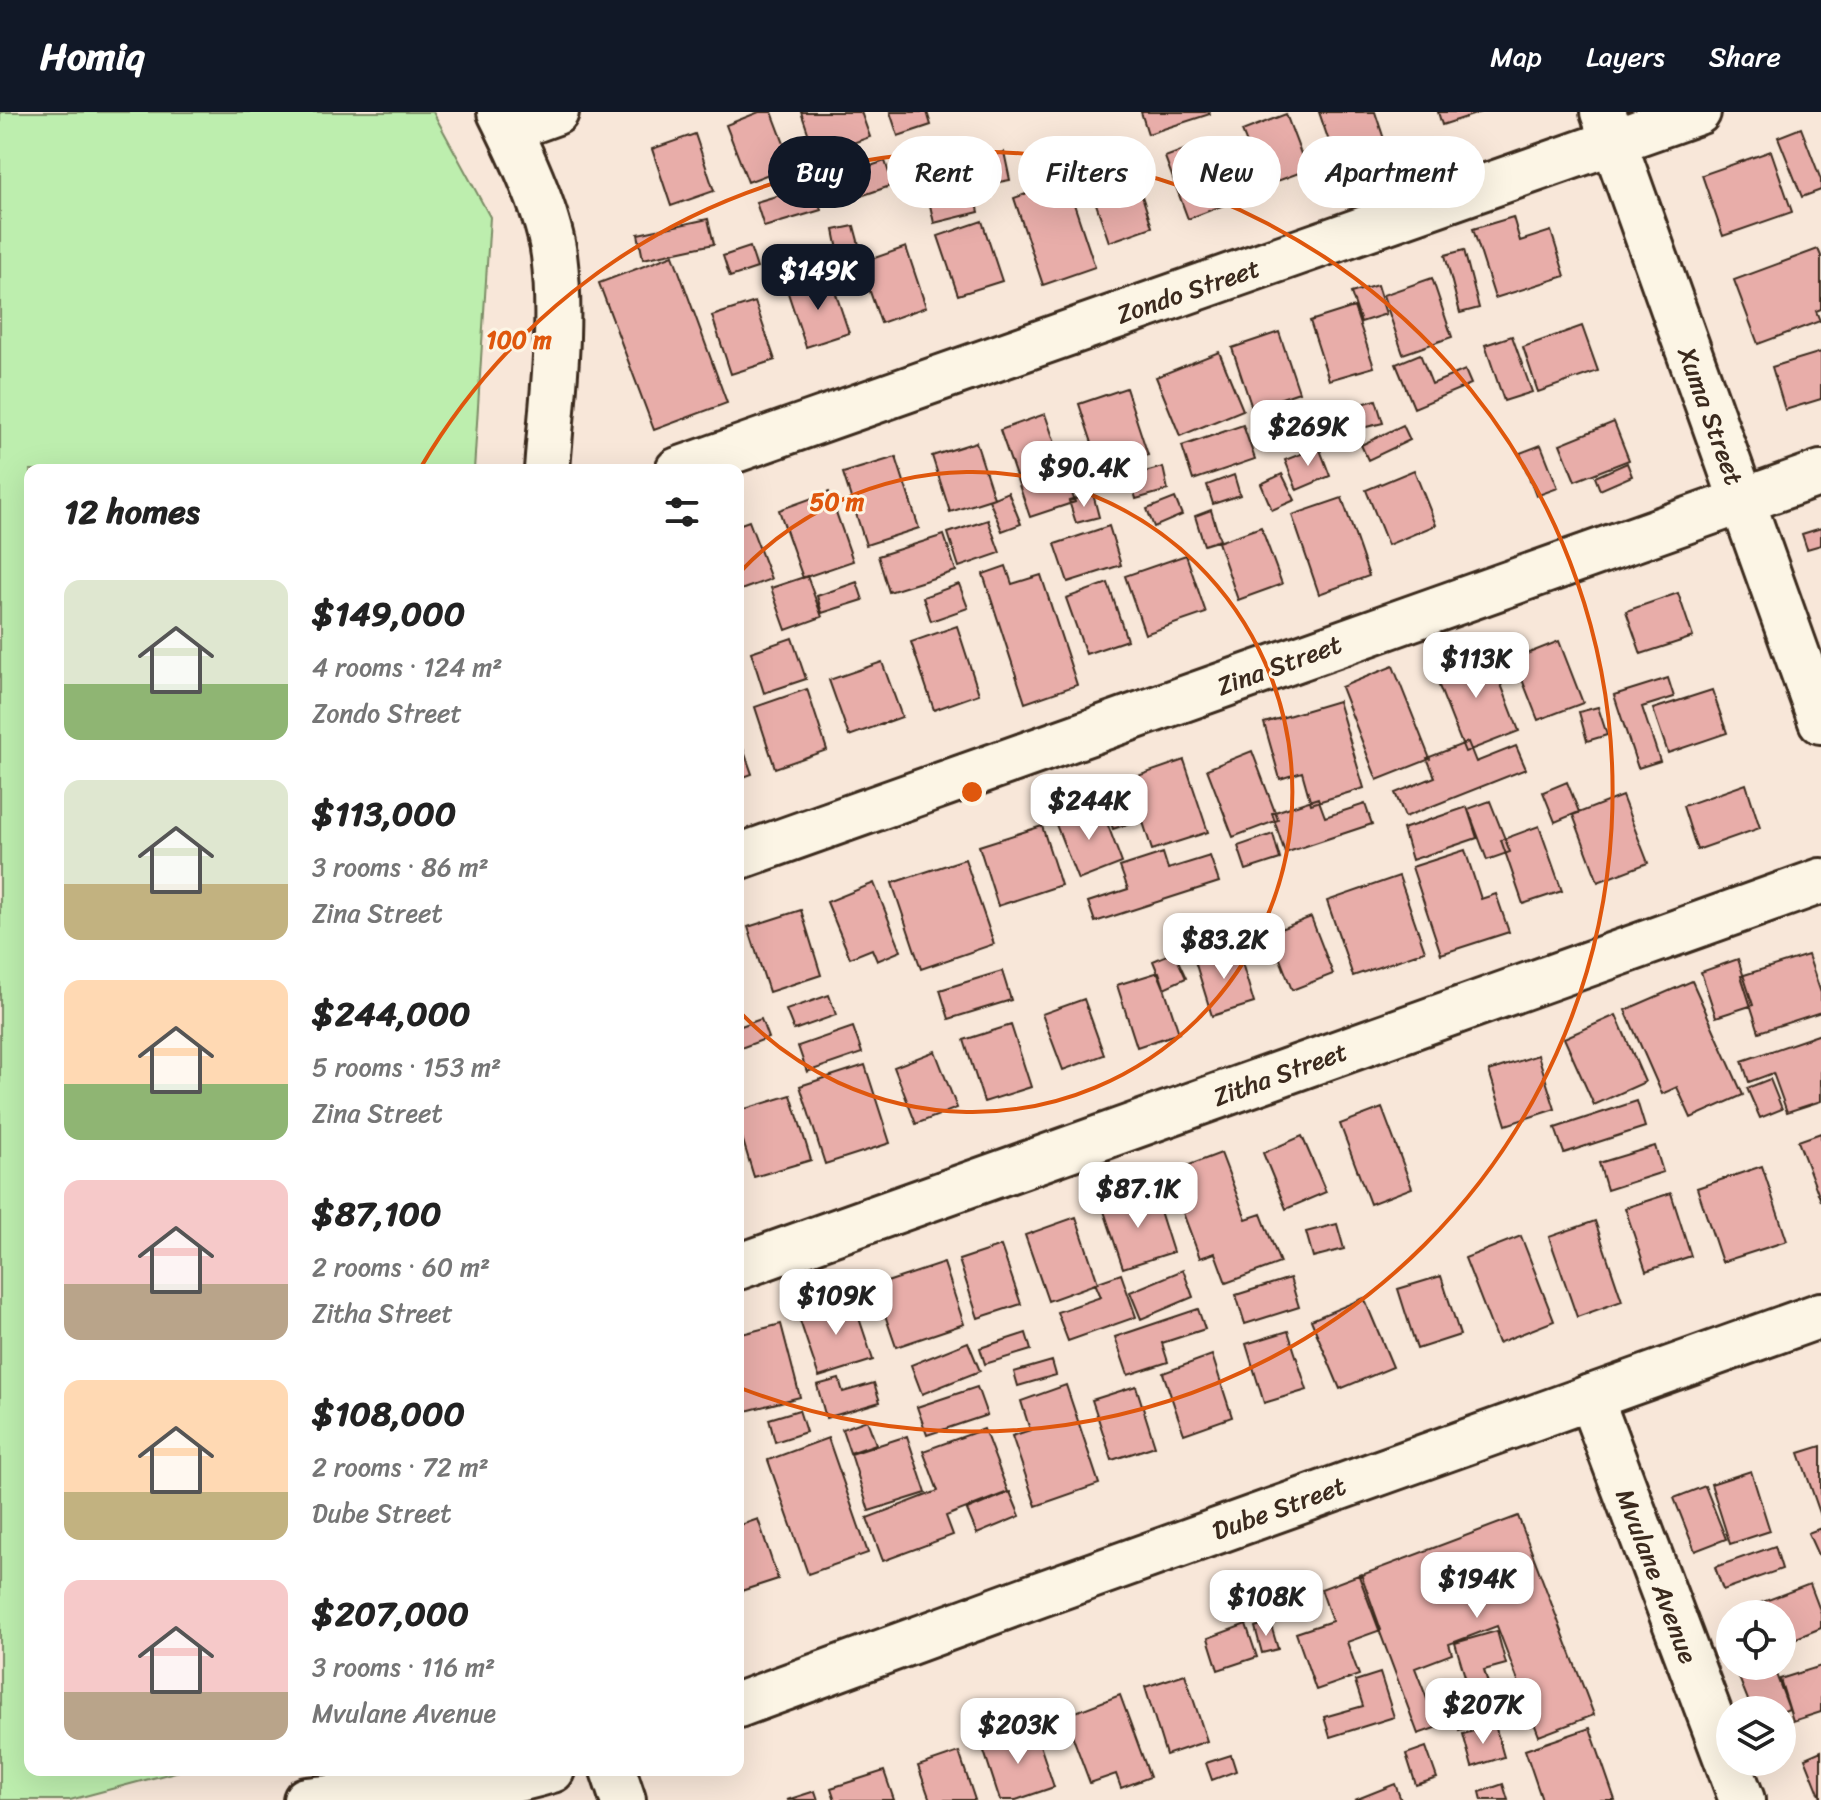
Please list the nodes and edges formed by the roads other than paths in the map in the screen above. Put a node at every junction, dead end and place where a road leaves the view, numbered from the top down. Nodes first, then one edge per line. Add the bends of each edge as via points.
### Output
1 (556, 112) edge
2 (1698, 112) edge
3 (504, 120) edge
4 (1608, 127) edge
5 (547, 464) edge
6 (694, 464) edge
7 (1821, 473) edge
8 (1741, 501) junction
9 (1821, 721) edge
10 (744, 855) edge
11 (1821, 881) edge
12 (744, 1265) edge
13 (1821, 1315) edge
14 (1590, 1397) junction
15 (744, 1703) edge
16 (496, 1776) edge
17 (615, 1776) edge
18 (458, 1780) edge
19 (306, 1800) edge
20 (623, 1800) edge
21 (1742, 1800) edge

1 - 3 street
2 - 4 street, Zondo Street
3 - 5 street via 528,172 554,253 556,346
4 - 6 street, Zondo Street
4 - 8 street, Xuma Street
7 - 8 street, Zina Street
8 - 9 street, Xuma Street
8 - 10 street, Zina Street
11 - 12 street, Zitha Street
13 - 14 street, Dube Street
14 - 15 street, Dube Street
14 - 21 street, Mvulane Avenue
16 - 18 street
17 - 20 street
18 - 19 street

